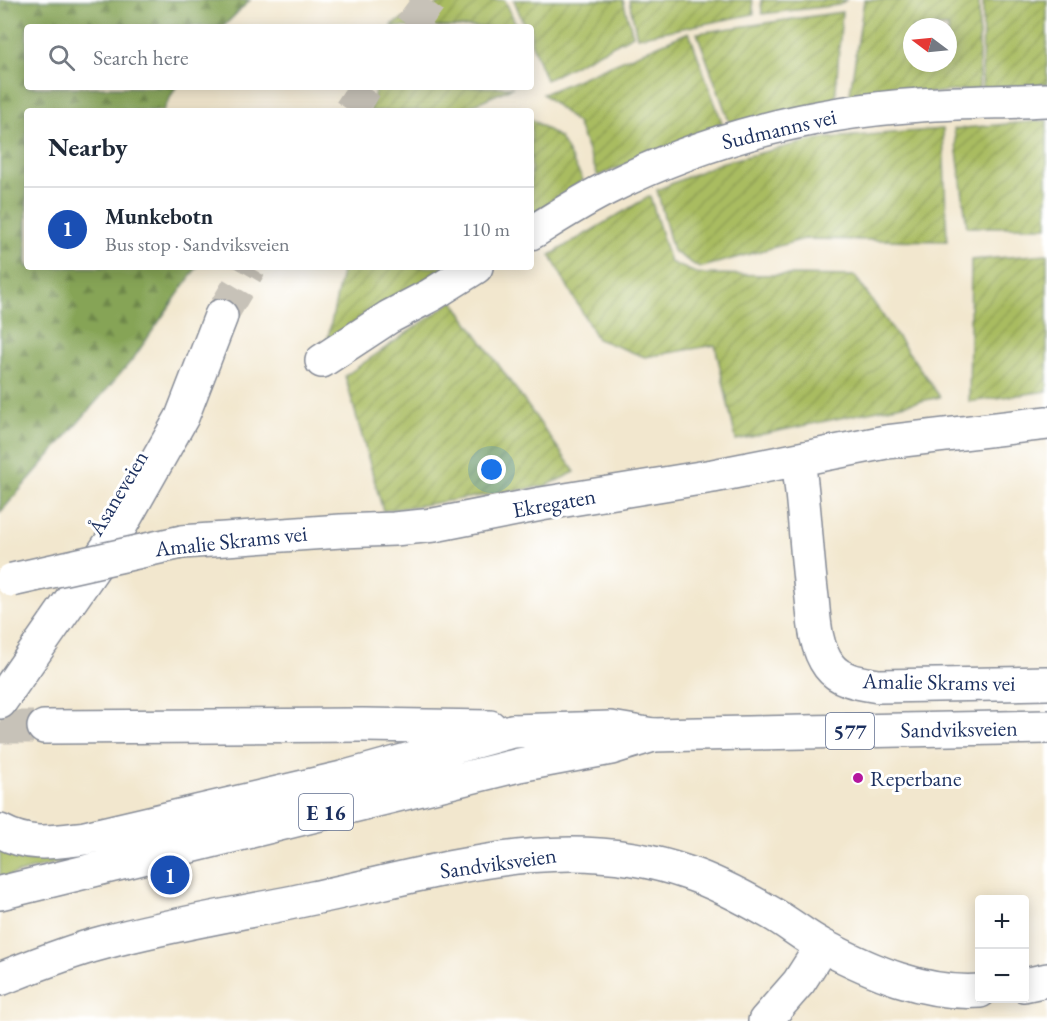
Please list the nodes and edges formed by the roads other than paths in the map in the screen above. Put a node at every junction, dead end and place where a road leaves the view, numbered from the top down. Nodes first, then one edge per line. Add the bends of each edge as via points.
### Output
1 (1047, 100) edge
2 (534, 230) edge
3 (471, 270) edge
4 (322, 361) dead end
5 (1047, 423) edge
6 (798, 460) junction
7 (394, 529) joint
8 (6, 582) edge
9 (0, 659) edge
10 (1047, 683) edge
11 (0, 702) edge
12 (44, 727) tunnel mouth
13 (1047, 727) edge
14 (512, 731) junction
15 (653, 735) junction
16 (0, 831) edge
17 (0, 893) edge
18 (822, 946) junction
19 (0, 979) edge
20 (1047, 980) edge
21 (1029, 984) edge
22 (975, 991) edge
23 (765, 1021) edge

1 - 2 main road, Sudmanns vei via 911,105 784,125 734,138 648,170
3 - 4 main road
5 - 6 main road via 886,442
6 - 7 main road, Ekregaten via 471,519
6 - 10 main road, Amalie Skrams vei via 817,638 835,672 857,683 879,686
7 - 8 main road, Amalie Skrams vei, bridge via 182,542
9 - 11 main road, Åsaneveien via 43,607 96,531 221,316 182,417 112,541
12 - 14 main road via 486,726
13 - 15 main road, Sandviksveien / 577
14 - 15 main road, Sandviksveien / 577 via 612,728
14 - 16 main road, E 16 via 342,778 85,838 42,843 14,839
15 - 17 main road, E 16
18 - 19 main road, Sandviksveien via 773,913 687,873 612,855 553,854 475,863 110,941
18 - 22 main road, Sandviksveien via 892,978 937,989
18 - 23 main road via 799,982
20 - 21 main road

